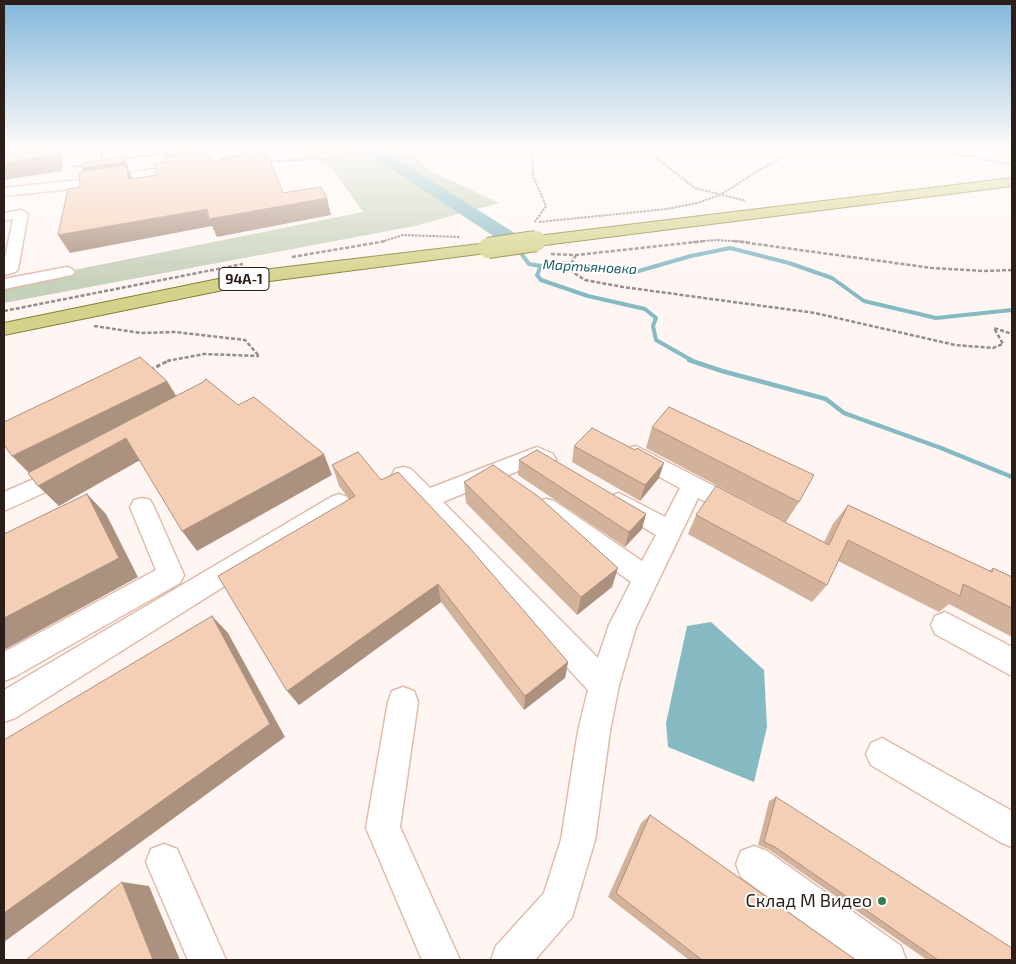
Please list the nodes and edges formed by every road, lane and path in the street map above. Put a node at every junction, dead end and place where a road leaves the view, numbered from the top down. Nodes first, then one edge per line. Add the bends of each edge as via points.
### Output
1 (541, 194) edge
2 (716, 194) edge
3 (925, 194) edge
4 (720, 195) junction
5 (750, 202) dead end
6 (4, 217) edge
7 (534, 223) junction
8 (528, 226) dead end
9 (467, 237) dead end
10 (541, 247) junction
11 (576, 254) junction
12 (288, 257) dead end
13 (250, 263) dead end
14 (4, 270) edge
15 (1012, 270) edge
16 (67, 272) dead end
17 (4, 284) edge
18 (4, 311) edge
19 (93, 326) dead end
20 (4, 329) edge
21 (1012, 334) edge
22 (145, 372) edge
23 (622, 446) edge
24 (87, 462) edge
25 (562, 469) edge
26 (494, 472) junction
27 (403, 475) edge
28 (693, 485) junction
29 (603, 493) edge
30 (426, 499) junction
31 (4, 502) edge
32 (339, 504) edge
33 (142, 507) dead end
34 (758, 520) edge
35 (670, 531) junction
36 (171, 575) junction
37 (646, 578) junction
38 (186, 596) junction
39 (945, 625) dead end
40 (1012, 662) edge
41 (4, 667) edge
42 (604, 685) junction
43 (403, 702) dead end
44 (4, 706) edge
45 (882, 754) dead end
46 (1012, 830) edge
47 (164, 862) dead end
48 (754, 864) dead end
49 (208, 960) edge
50 (441, 960) edge
51 (510, 960) edge
52 (887, 960) edge

1 - 7 path via 546,206
2 - 4 path
3 - 10 main road, 94А-1
4 - 5 path
4 - 7 path via 667,209
6 - 14 lane via 21,214 10,269
7 - 8 path
9 - 12 path via 403,235 384,242
10 - 11 path
10 - 20 main road, 94А-1, bridge via 488,248 262,276
11 - 15 path via 716,240 932,268
11 - 21 path via 568,269 585,280 623,287 815,313 955,345 994,348 1003,344 994,328
13 - 18 path
16 - 17 lane
19 - 22 path via 141,333 175,332 245,340 259,356 204,354 170,360
23 - 28 lane
24 - 31 lane
25 - 26 lane via 537,455
26 - 30 lane
26 - 37 lane
27 - 30 lane
28 - 34 lane
28 - 35 lane
29 - 35 lane
30 - 42 lane
32 - 38 lane
33 - 36 lane
35 - 37 lane
36 - 38 lane
36 - 41 lane
37 - 42 lane via 623,625
38 - 44 lane
39 - 40 lane
42 - 51 lane via 578,840 560,904
43 - 50 lane via 383,828
45 - 46 lane
47 - 49 lane
48 - 52 lane

